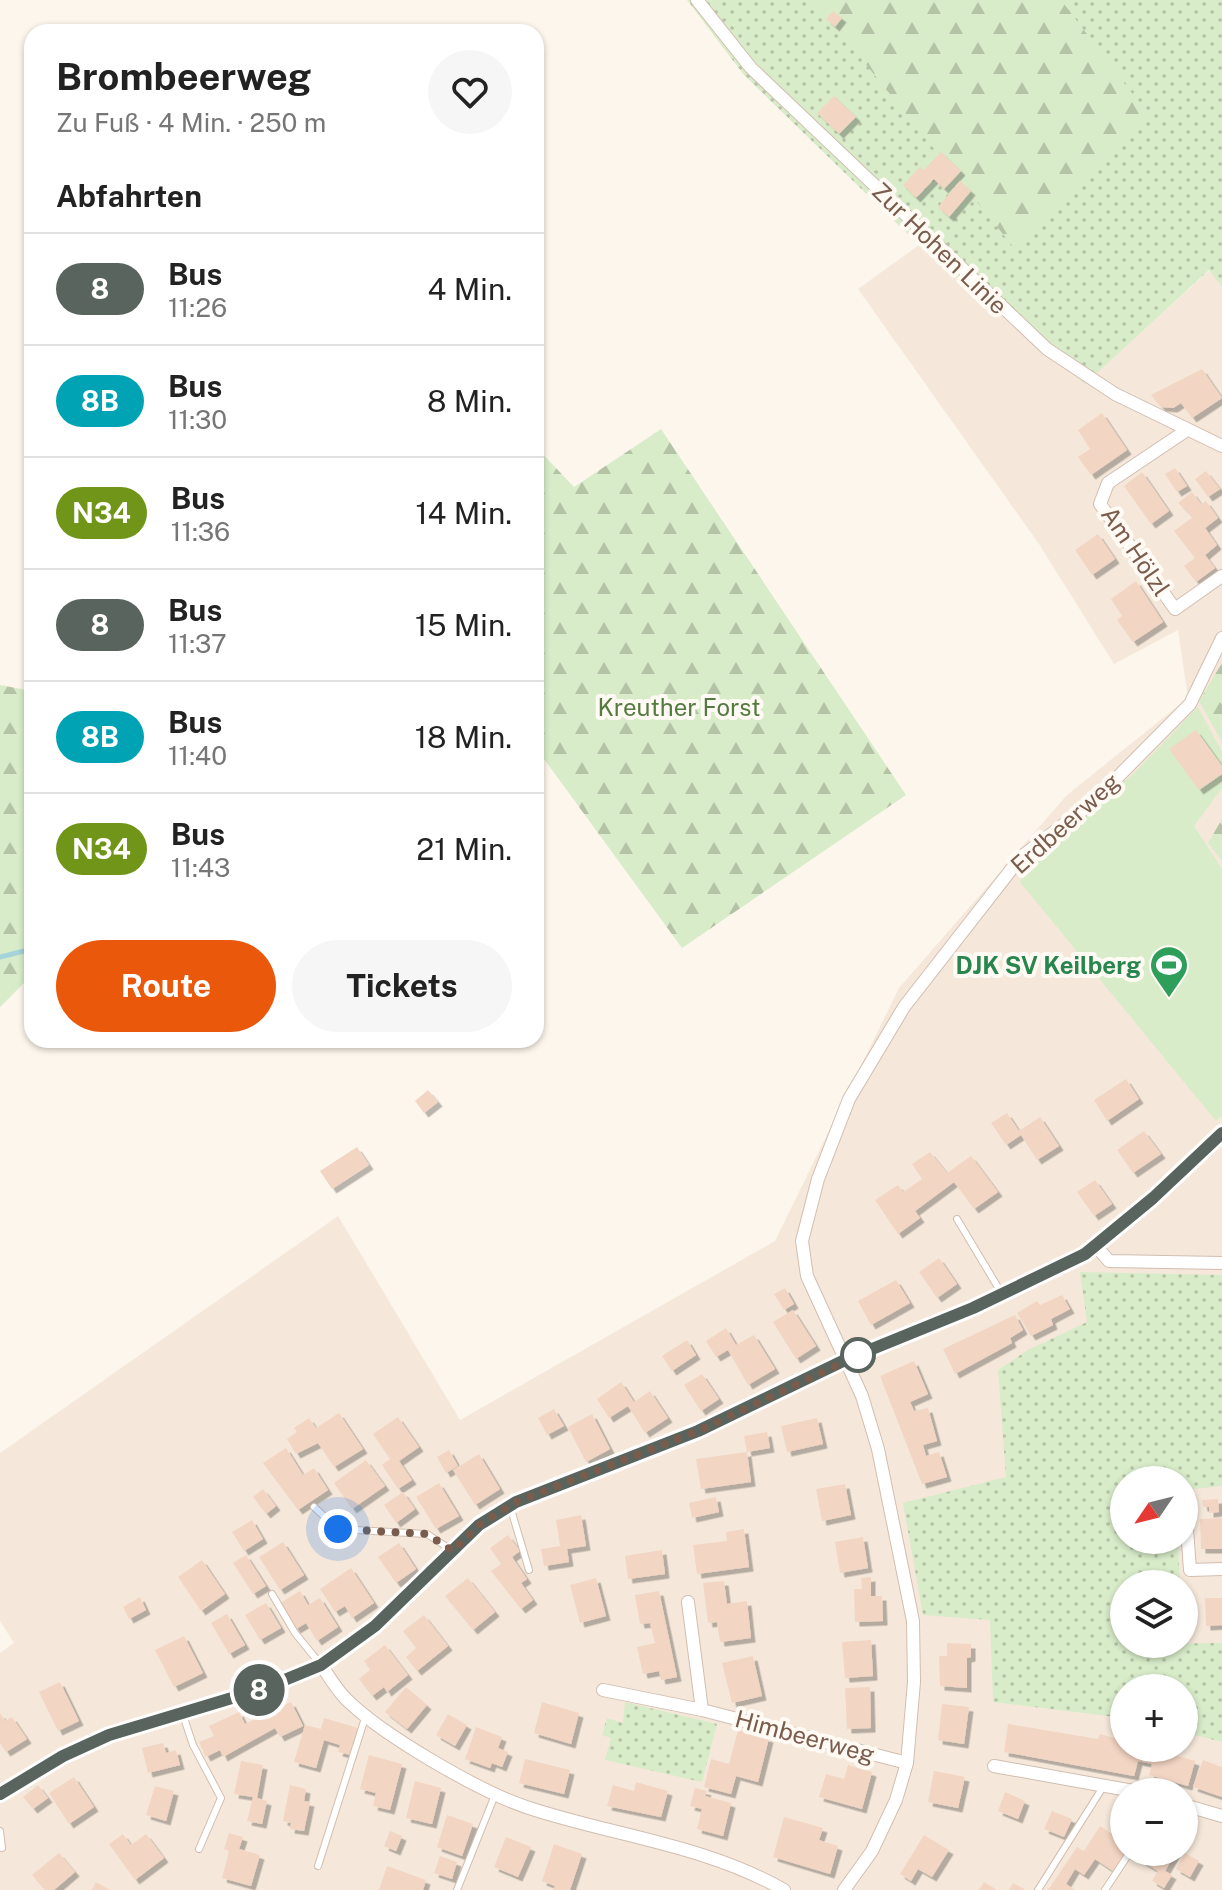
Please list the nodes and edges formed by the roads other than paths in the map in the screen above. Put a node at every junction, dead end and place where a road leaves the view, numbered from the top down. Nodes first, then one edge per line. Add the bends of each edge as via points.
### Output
1 (697, 0) edge
2 (1187, 430) junction
3 (1222, 446) edge
4 (1222, 576) edge
5 (1222, 638) edge
6 (1222, 1133) edge
7 (957, 1219) dead end
8 (1091, 1250) junction
9 (1222, 1263) edge
10 (1002, 1294) junction
11 (845, 1360) junction
12 (510, 1506) junction
13 (314, 1507) dead end
14 (453, 1551) junction
15 (1189, 1554) edge
16 (1222, 1569) edge
17 (529, 1570) dead end
18 (272, 1594) dead end
19 (688, 1602) dead end
20 (321, 1665) junction
21 (603, 1690) dead end
22 (702, 1710) junction
23 (183, 1715) junction
24 (366, 1715) junction
25 (907, 1763) junction
26 (994, 1766) dead end
27 (1105, 1783) junction
28 (1110, 1784) edge
29 (0, 1794) edge
30 (495, 1795) junction
31 (1198, 1809) edge
32 (1222, 1816) edge
33 (0, 1831) edge
34 (2, 1848) edge
35 (199, 1849) dead end
36 (318, 1866) dead end
37 (1121, 1866) edge
38 (457, 1890) edge
39 (784, 1890) edge
40 (844, 1890) edge
41 (1038, 1890) edge
42 (1105, 1890) edge

1 - 2 street, Zur Hohen Linie via 751,68 1047,349 1115,394
2 - 3 street, Zur Hohen Linie
2 - 4 street, Am Hölzl via 1108,483 1100,504 1175,609
5 - 11 street, Erdbeerweg via 1190,704 1091,804 1021,857 904,1007 849,1099 818,1179 802,1241 807,1276
6 - 8 street
7 - 10 lane
8 - 9 street via 1109,1261
8 - 10 street
10 - 11 street
11 - 12 street via 698,1431
11 - 25 street, Erdbeerweg via 878,1449 913,1621
12 - 14 street via 479,1525
12 - 17 lane
13 - 14 lane via 338,1529 427,1534
14 - 20 street via 375,1626
15 - 16 street via 1190,1570
18 - 20 lane
19 - 22 street, Himbeerweg
20 - 23 street
20 - 24 street via 345,1698
21 - 22 street, Himbeerweg
22 - 25 street, Himbeerweg
23 - 29 street via 109,1735
23 - 35 lane via 221,1798
24 - 30 street
24 - 36 lane
25 - 40 street, Erdbeerweg via 872,1851
26 - 27 street
27 - 28 street
27 - 41 lane
30 - 38 lane
30 - 39 street via 744,1867
31 - 32 street
33 - 34 lane
37 - 42 lane

